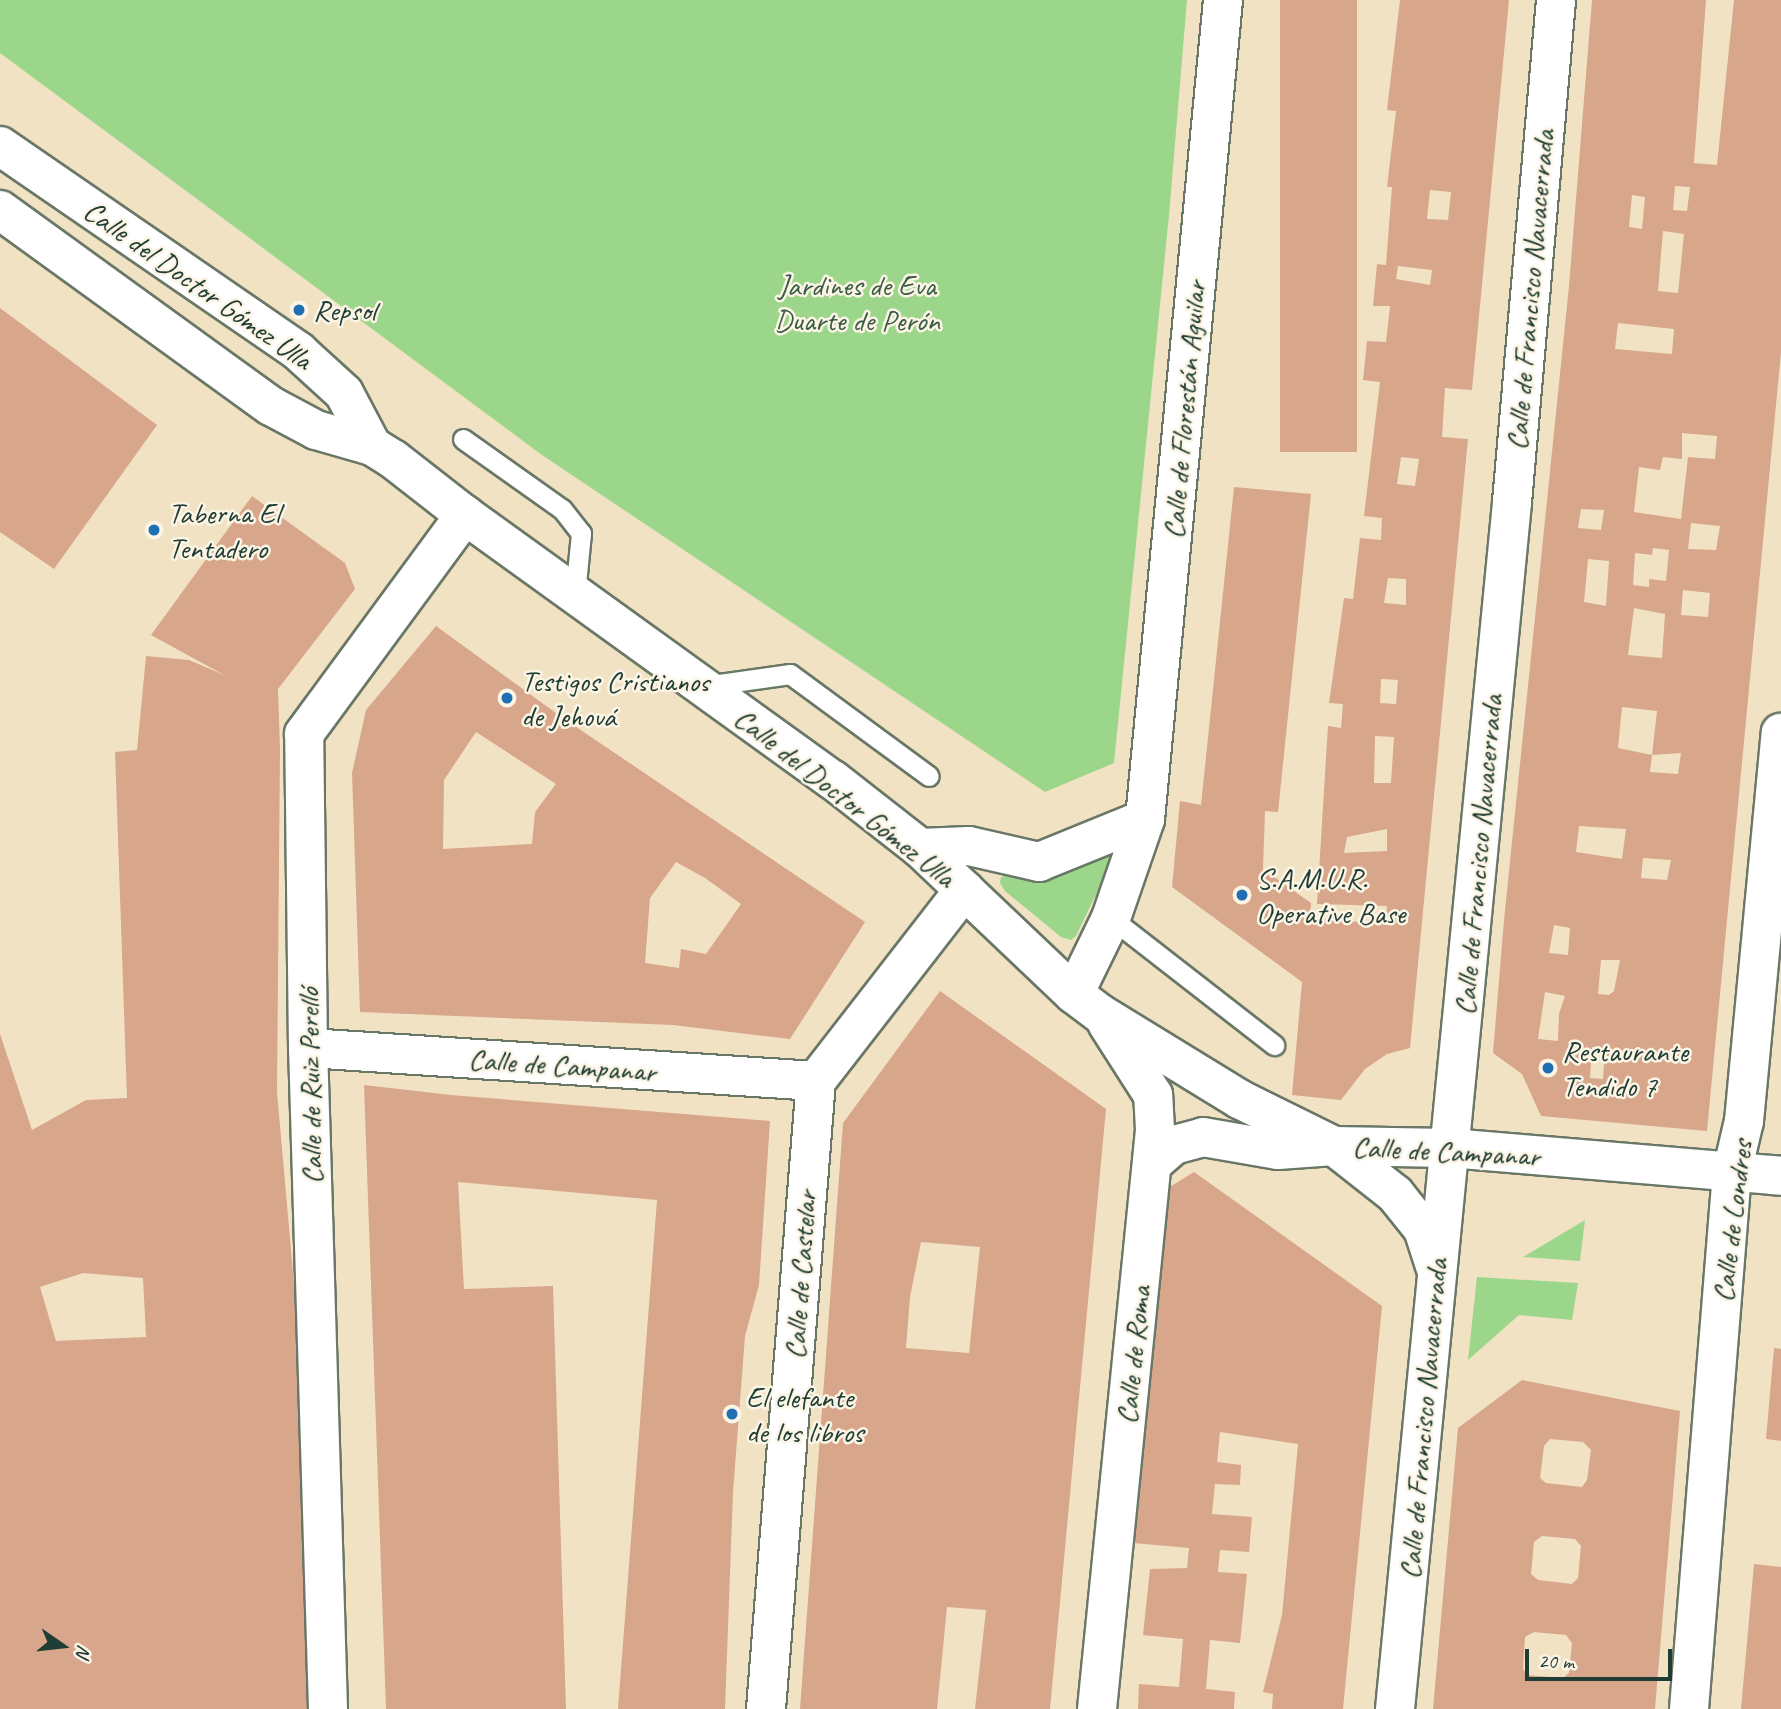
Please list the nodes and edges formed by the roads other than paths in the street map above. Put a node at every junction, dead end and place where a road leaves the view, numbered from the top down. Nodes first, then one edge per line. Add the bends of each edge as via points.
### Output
1 (1223, 0) edge
2 (1556, 0) edge
3 (0, 146) edge
4 (0, 210) edge
5 (463, 439) dead end
6 (372, 446) junction
7 (465, 515) junction
8 (575, 594) junction
9 (704, 687) junction
10 (1781, 733) edge
11 (929, 776) dead end
12 (1145, 819) junction
13 (920, 848) junction
14 (964, 891) junction
15 (1111, 918) junction
16 (1088, 1004) junction
17 (1274, 1045) dead end
18 (308, 1048) junction
19 (816, 1081) junction
20 (1334, 1146) junction
21 (1450, 1147) junction
22 (1152, 1164) junction
23 (1732, 1172) junction
24 (1781, 1176) edge
25 (1437, 1271) junction
26 (328, 1709) edge
27 (766, 1709) edge
28 (1097, 1709) edge
29 (1395, 1709) edge
30 (1689, 1709) edge

1 - 12 street, Calle de Florestán Aguilar
2 - 21 street, Calle de Francisco Navacerrada
3 - 6 street, Calle del Doctor Gómez Ulla via 298,351 344,393
4 - 6 street, Calle del Doctor Gómez Ulla via 271,406 316,430
5 - 8 lane via 562,509 581,533
6 - 7 street, Calle del Doctor Gómez Ulla
7 - 8 street, Calle del Doctor Gómez Ulla
7 - 18 street, Calle de Ruiz Perelló via 304,734
8 - 9 street, Calle del Doctor Gómez Ulla
9 - 11 lane via 790,674
9 - 13 street, Calle del Doctor Gómez Ulla
10 - 23 street, Calle de Londres via 1744,1121
12 - 13 street via 1039,862 969,846
12 - 15 street, Calle de Florestán Aguilar
13 - 14 street, Calle del Doctor Gómez Ulla
14 - 16 street, Calle del Doctor Gómez Ulla
14 - 19 street
15 - 16 street, Calle de Florestán Aguilar
15 - 17 lane
16 - 20 street, Calle de Campanar via 1239,1099
16 - 22 street, Calle de Roma via 1153,1095
18 - 19 street, Calle de Campanar
18 - 26 street, Calle de Ruiz Perelló
19 - 27 street, Calle de Castelar
20 - 21 street, Calle de Campanar
20 - 22 street via 1278,1150 1203,1136 1174,1145
20 - 25 street via 1395,1194 1423,1229
21 - 23 street, Calle de Campanar
21 - 25 street, Calle de Francisco Navacerrada
22 - 28 street, Calle de Roma
23 - 24 street, Calle de Campanar
23 - 30 street, Calle de Londres
25 - 29 street, Calle de Francisco Navacerrada

